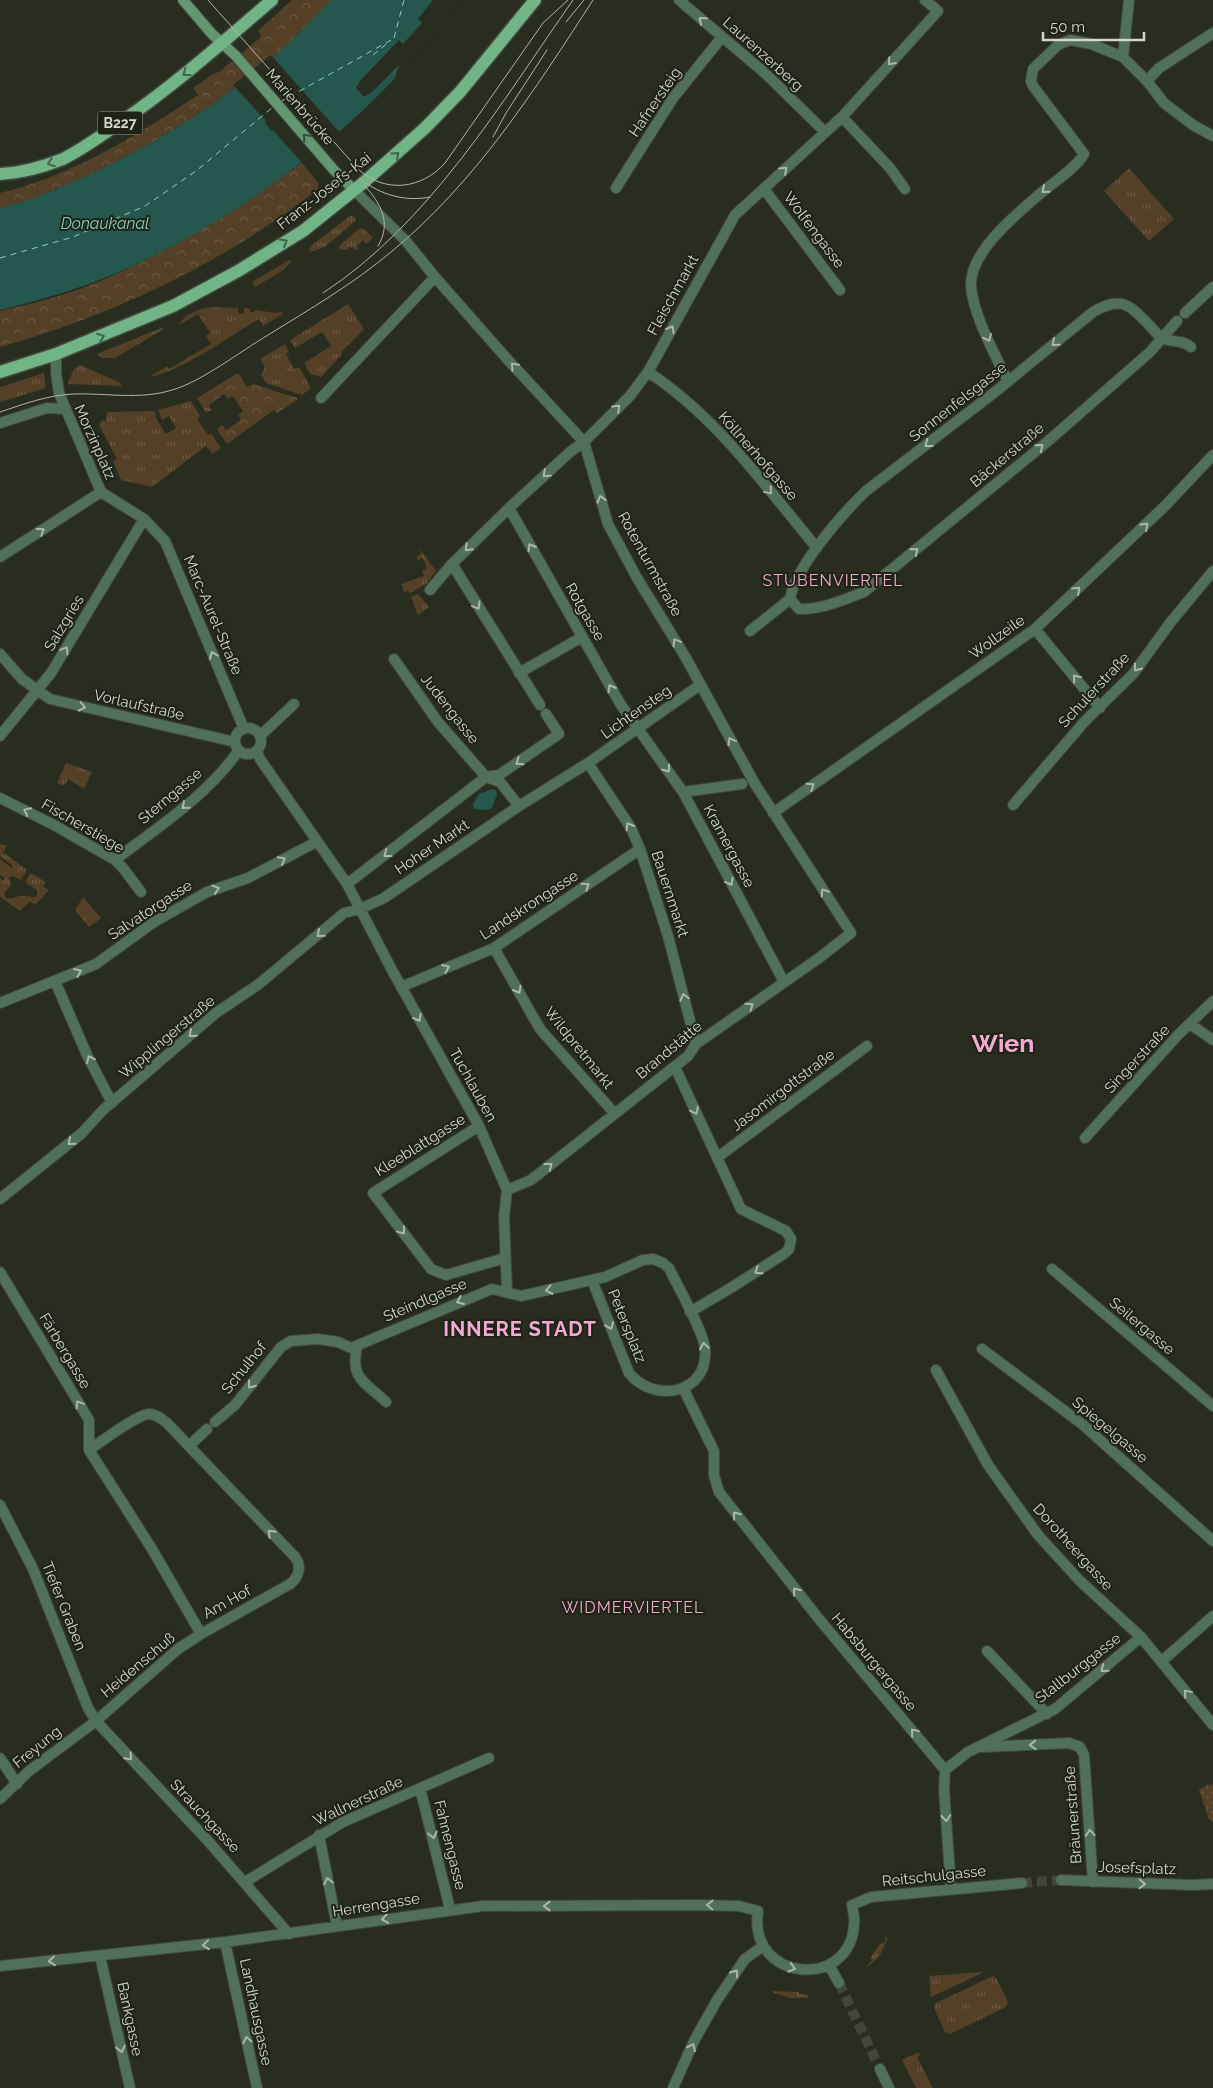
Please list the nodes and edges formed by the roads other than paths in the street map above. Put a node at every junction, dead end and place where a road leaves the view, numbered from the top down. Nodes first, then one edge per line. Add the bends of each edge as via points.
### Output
1 (183, 0) edge
2 (272, 0) edge
3 (534, 0) edge
4 (680, 0) edge
5 (924, 0) edge
6 (1129, 0) edge
7 (1213, 34) edge
8 (722, 37) junction
9 (224, 43) junction
10 (1123, 56) junction
11 (1147, 81) junction
12 (842, 117) junction
13 (825, 132) junction
14 (1213, 136) edge
15 (0, 174) edge
16 (616, 188) dead end
17 (764, 189) junction
18 (905, 189) dead end
19 (354, 190) junction
20 (435, 277) junction
21 (1213, 287) edge
22 (840, 290) dead end
23 (1185, 313) dead end
24 (1177, 321) dead end
25 (1162, 338) junction
26 (1191, 347) dead end
27 (56, 354) junction
28 (0, 372) edge
29 (648, 372) junction
30 (1008, 382) junction
31 (321, 398) dead end
32 (64, 409) junction
33 (0, 423) edge
34 (584, 442) junction
35 (1213, 455) edge
36 (101, 492) junction
37 (509, 508) junction
38 (144, 519) junction
39 (817, 548) junction
40 (0, 557) edge
41 (452, 564) junction
42 (1213, 571) edge
43 (430, 590) dead end
44 (790, 599) junction
45 (1035, 628) junction
46 (750, 631) dead end
47 (582, 637) junction
48 (0, 654) edge
49 (394, 659) dead end
50 (519, 673) junction
51 (700, 685) junction
52 (37, 690) junction
53 (294, 704) dead end
54 (540, 705) dead end
55 (1100, 708) junction
56 (546, 714) dead end
57 (244, 729) junction
58 (638, 729) junction
59 (0, 736) edge
60 (260, 736) junction
61 (237, 746) junction
62 (257, 751) junction
63 (588, 764) junction
64 (486, 777) junction
65 (742, 784) dead end
66 (683, 792) junction
67 (0, 798) edge
68 (1013, 805) dead end
69 (519, 806) junction
70 (773, 813) junction
71 (316, 842) junction
72 (640, 850) junction
73 (115, 860) junction
74 (347, 884) junction
75 (141, 892) dead end
76 (360, 908) junction
77 (851, 933) joint
78 (494, 948) junction
79 (55, 981) junction
80 (784, 982) junction
81 (401, 987) junction
82 (1213, 1002) edge
83 (0, 1003) edge
84 (1190, 1024) junction
85 (1213, 1040) edge
86 (696, 1044) junction
87 (867, 1046) dead end
88 (674, 1067) junction
89 (112, 1102) junction
90 (615, 1114) junction
91 (479, 1126) junction
92 (1084, 1138) dead end
93 (718, 1158) junction
94 (507, 1190) junction
95 (0, 1199) edge
96 (505, 1258) junction
97 (1052, 1269) dead end
98 (0, 1272) edge
99 (592, 1280) junction
100 (507, 1291) junction
101 (690, 1312) junction
102 (357, 1346) junction
103 (982, 1349) dead end
104 (936, 1370) dead end
105 (685, 1387) junction
106 (386, 1402) dead end
107 (1213, 1406) edge
108 (189, 1446) junction
109 (89, 1450) junction
110 (0, 1505) edge
111 (1213, 1541) edge
112 (1213, 1616) edge
113 (201, 1634) junction
114 (1141, 1637) junction
115 (987, 1651) dead end
116 (1162, 1661) junction
117 (1047, 1714) junction
118 (96, 1721) junction
119 (1213, 1725) edge
120 (979, 1747) junction
121 (1080, 1747) joint
122 (0, 1758) edge
123 (488, 1758) dead end
124 (945, 1770) junction
125 (17, 1784) junction
126 (420, 1788) junction
127 (0, 1799) edge
128 (319, 1835) junction
129 (1061, 1880) tunnel mouth
130 (245, 1882) junction
131 (1093, 1882) junction
132 (1022, 1883) tunnel mouth
133 (1213, 1884) edge
134 (951, 1889) junction
135 (450, 1909) junction
136 (337, 1926) junction
137 (289, 1934) junction
138 (226, 1942) junction
139 (763, 1946) junction
140 (100, 1956) junction
141 (829, 1964) junction
142 (0, 1966) edge
143 (839, 1983) tunnel mouth
144 (880, 2069) tunnel mouth
145 (130, 2088) edge
146 (257, 2088) edge
147 (673, 2088) edge
148 (889, 2088) edge

1 - 9 street, Marienbrücke
2 - 9 main road, B227
19 -> 3 main road, Franz-Josefs-Kai via 425,128 460,92
8 -> 4 street, Laurenzerberg
5 -> 12 street, Fleischmarkt via 938,11
6 - 10 street
7 - 11 street via 1159,68
8 - 13 street, Laurenzerberg via 767,75
8 - 16 street, Hafnersteig via 673,98
9 -> 15 main road, B227 via 139,110 64,158 36,168
19 -> 9 street, Marienbrücke
10 - 11 street
10 -> 30 street via 1070,40 1058,45 1033,68 1031,82 1084,154 1003,226 976,264 971,286 982,326
11 - 14 street via 1164,103
12 - 13 street, Fleischmarkt
12 - 18 street via 890,168
17 -> 13 street, Fleischmarkt
17 - 22 street, Wolfengasse
29 -> 17 street, Fleischmarkt via 724,232 735,216
19 - 20 street, Rotenturmstraße via 405,240
27 -> 19 main road, Franz-Josefs-Kai via 173,306 238,271 303,231
20 - 31 street
34 -> 20 street, Rotenturmstraße
21 - 23 street
24 - 25 street, Bäckerstraße
25 - 26 street via 1185,342
25 -> 30 street, Sonnenfelsgasse via 1132,306 1116,302 1093,312
44 -> 25 street, Bäckerstraße via 799,609 808,609 864,592 1041,447
27 - 28 main road, Franz-Josefs-Kai
27 - 32 street, Morzinplatz via 56,373
34 -> 29 street, Fleischmarkt via 630,397
29 -> 39 street, Köllnerhofgasse via 715,427
30 -> 39 street, Sonnenfelsgasse via 866,491 848,508
32 - 33 street via 47,408
32 - 36 street, Morzinplatz
34 -> 37 street, Fleischmarkt
51 -> 34 street, Rotenturmstraße via 608,524
45 -> 35 street, Wollzeile via 1166,505
36 - 38 street, Morzinplatz
40 -> 36 street
37 -> 41 street, Fleischmarkt
47 -> 37 street, Rotgasse
52 -> 38 street, Salzgries via 51,673
57 -> 38 street, Marc-Aurel-Straße via 165,541
39 - 44 street, Sonnenfelsgasse
41 - 43 street, Fleischmarkt
41 -> 50 street
42 -> 55 street, Schulerstraße via 1133,674
44 - 46 street
55 -> 45 street
70 -> 45 street, Wollzeile
47 - 50 street
58 -> 47 street, Rotgasse via 621,706
48 - 52 street, Vorlaufstraße via 22,679
49 - 64 street, Judengasse via 438,722
50 - 54 street
51 - 58 street, Lichtensteg
70 -> 51 street, Rotenturmstraße
52 - 59 street, Salzgries
52 -> 61 street, Vorlaufstraße via 50,699
53 - 60 street
55 - 68 street, Schulerstraße via 1085,720
56 -> 64 street, Hoher Markt via 559,734 499,775
57 - 60 street via 254,730
57 - 61 street via 237,734
58 - 63 street, Lichtensteg
58 -> 66 street, Kramergasse
60 - 62 street
61 - 62 street via 246,754
61 -> 73 street, Sterngasse via 226,769
62 - 71 street
63 - 69 street, Hoher Markt
72 -> 63 street, Bauernmarkt via 631,828
64 - 69 street via 500,782
64 -> 74 street, Hoher Markt
65 - 66 street
66 -> 80 street, Kramergasse
73 -> 67 street, Fischerstiege via 54,824
69 - 76 street, Hoher Markt via 384,898
77 -> 70 street, Rotenturmstraße
71 - 74 street
79 -> 71 street, Salvatorgasse via 96,964 154,922 207,892 248,878
78 -> 72 street, Landskrongasse
86 -> 72 street, Bauernmarkt via 668,936
73 - 75 street, Fischerstiege
74 - 76 street
76 - 81 street, Tuchlauben
76 -> 89 street, Wipplingerstraße via 344,913 258,984 216,1013
77 - 80 street, Brandstätte
81 -> 78 street, Landskrongasse
78 -> 90 street, Wildpretmarkt via 540,1029
79 - 83 street, Salvatorgasse
89 -> 79 street
86 -> 80 street, Brandstätte
81 -> 91 street, Tuchlauben
82 - 84 street, Singerstraße
84 - 85 street
84 - 92 street, Singerstraße
86 - 88 street, Brandstätte via 688,1056
87 - 93 street, Jasomirgottstraße
88 - 90 street, Brandstätte
88 -> 93 street
89 -> 95 street, Wipplingerstraße via 82,1133
94 -> 90 street, Brandstätte via 530,1180
91 - 94 street, Tuchlauben
91 -> 96 street, Kleeblattgasse via 373,1193 431,1269 446,1275
93 -> 101 street via 741,1209 786,1230 791,1239 789,1249 784,1253
94 - 96 street, Tuchlauben
96 - 100 street, Tuchlauben
97 - 107 street, Seilergasse
109 -> 98 street, Färbergasse via 89,1420
99 -> 100 street, Steindlgasse via 521,1296
99 - 101 street, Petersplatz via 653,1259 669,1268
99 -> 105 street, Petersplatz via 634,1379 648,1389 660,1392 673,1392
100 -> 102 street, Steindlgasse via 484,1291
105 -> 101 street, Petersplatz via 702,1369 705,1351 704,1340
102 - 106 street via 356,1374
102 -> 108 street, Schulhof via 351,1348 318,1339 291,1341 281,1347 235,1404
103 - 111 street, Spiegelgasse via 1082,1424
104 - 114 street, Dorotheergasse via 988,1465 1038,1534 1080,1581
124 -> 105 street, Habsburgergasse via 718,1492 714,1451
108 - 109 street, Am Hof via 167,1423 153,1414 142,1416
113 -> 108 street, Am Hof via 290,1584 297,1577 299,1564
109 - 113 street, Am Hof
110 - 118 street, Tiefer Graben via 33,1570
112 - 116 street
113 - 118 street, Heidenschuß via 178,1649
114 - 116 street, Dorotheergasse
114 -> 117 street, Stallburggasse
115 - 117 street
119 -> 116 street, Dorotheergasse
117 - 120 street, Stallburggasse
118 - 125 street, Freyung via 29,1771
118 -> 130 street, Strauchgasse
121 -> 120 street, Stallburggasse via 1069,1744
120 - 124 street, Stallburggasse
131 -> 121 street, Bräunerstraße via 1084,1755
122 - 125 street
123 - 126 street, Wallnerstraße
124 -> 134 street
125 - 127 street, Freyung
126 - 128 street, Wallnerstraße
126 -> 135 street, Fahnengasse
128 - 130 street, Wallnerstraße
136 -> 128 street
129 - 131 street, Josefsplatz
130 - 137 street, Strauchgasse
131 -> 133 street, Josefsplatz
132 - 134 street, Reitschulgasse
134 - 141 street, Reitschulgasse via 872,1897 852,1905 855,1922 850,1943
135 -> 136 street, Herrengasse
139 -> 135 street, Herrengasse via 757,1930 758,1911 739,1906 483,1906
136 - 137 street, Herrengasse
137 - 138 street, Herrengasse
138 -> 140 street, Herrengasse
146 -> 138 street, Landhausgasse
139 -> 141 street via 773,1958 793,1969 805,1971
147 -> 139 street via 717,2000 745,1960
140 -> 142 street, Herrengasse
140 -> 145 street, Bankgasse
141 - 143 street
144 - 148 street

